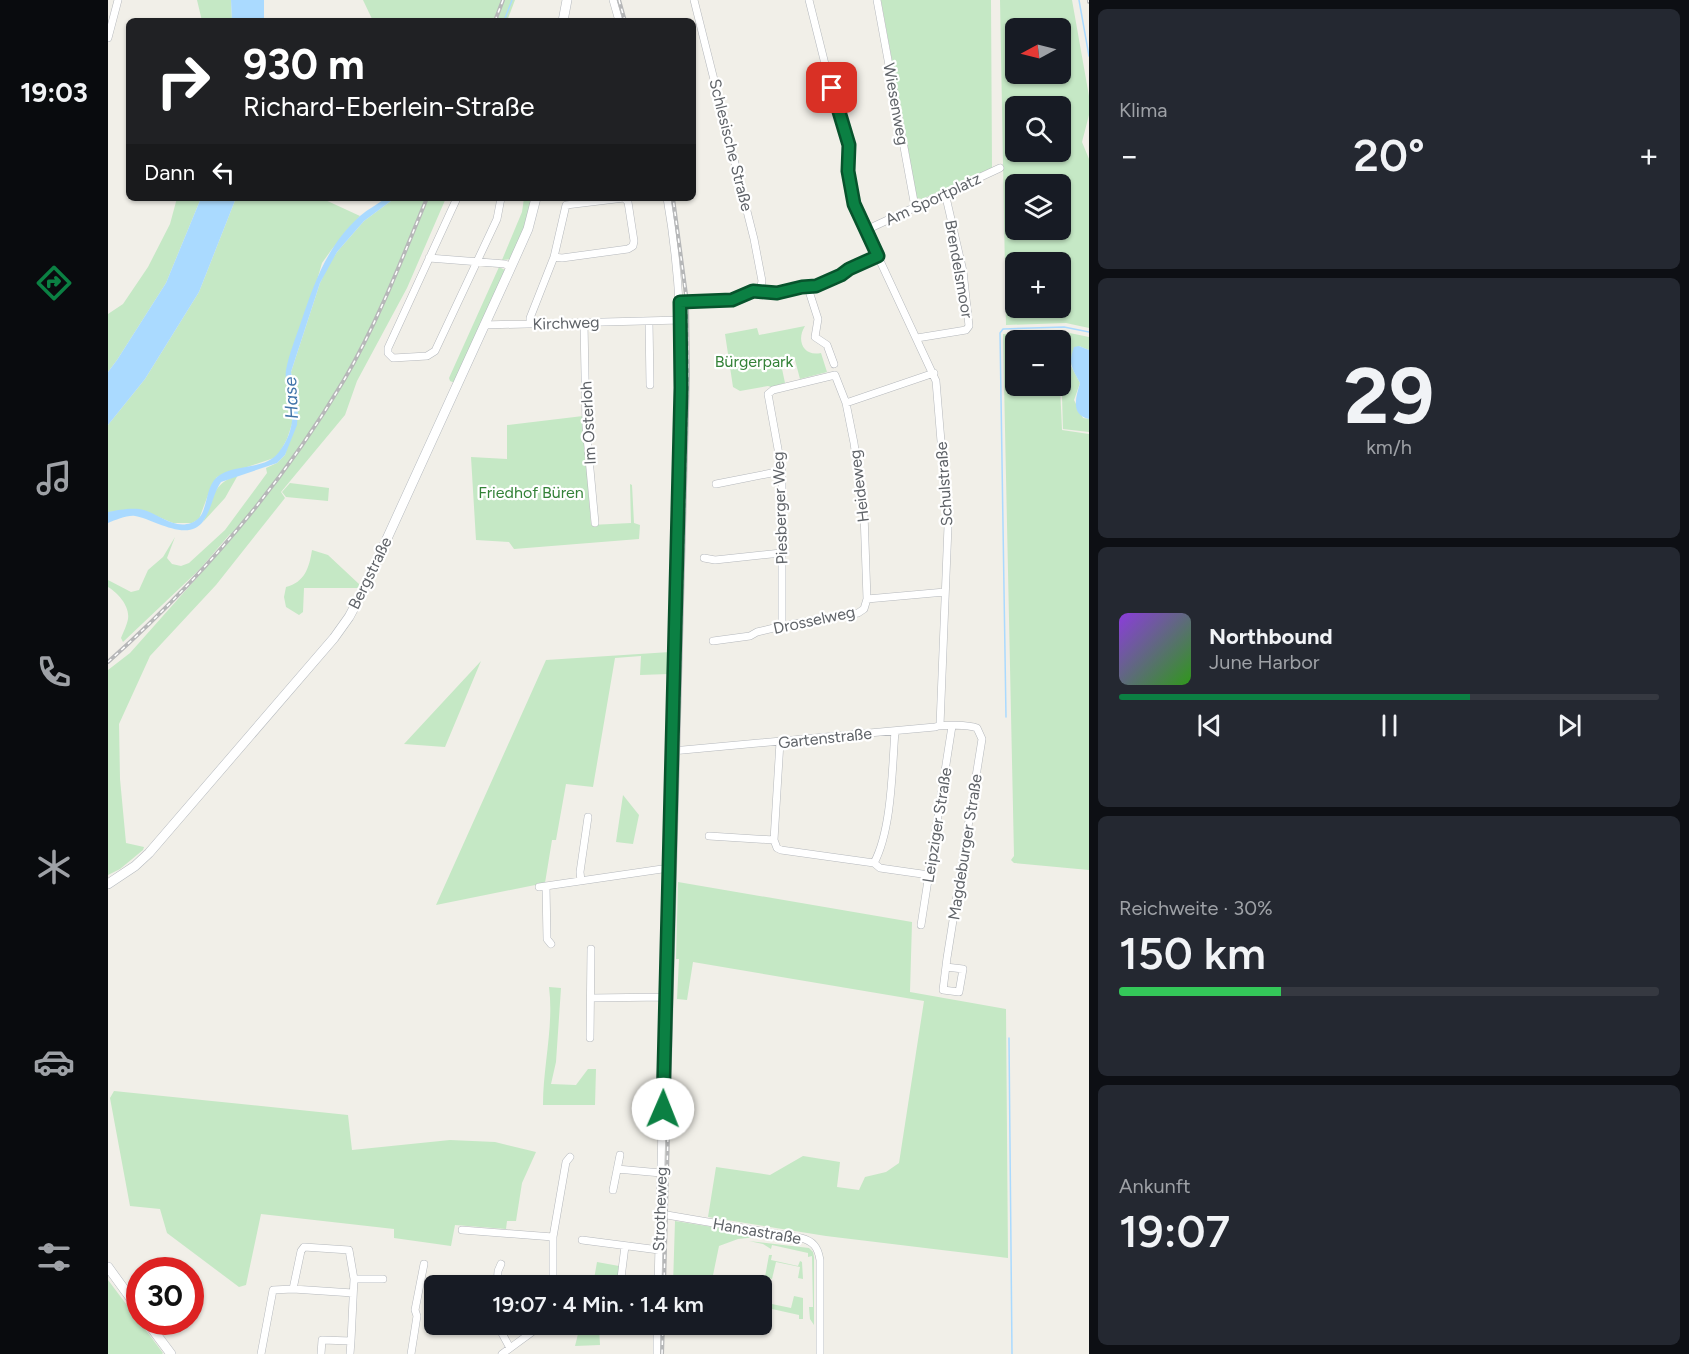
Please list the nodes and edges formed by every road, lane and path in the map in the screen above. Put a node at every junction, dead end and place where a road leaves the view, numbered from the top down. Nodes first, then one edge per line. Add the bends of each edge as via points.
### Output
1 (118, 0) edge
2 (567, 0) edge
3 (613, 0) edge
4 (694, 0) edge
5 (809, 0) edge
6 (877, 0) edge
7 (564, 18) edge
8 (618, 18) edge
9 (108, 38) edge
10 (1000, 168) dead end
11 (945, 193) junction
12 (456, 201) edge
13 (500, 201) edge
14 (535, 201) edge
15 (591, 201) edge
16 (627, 201) edge
17 (667, 201) edge
18 (915, 207) junction
19 (866, 230) junction
20 (878, 256) junction
21 (554, 257) junction
22 (429, 258) junction
23 (476, 262) junction
24 (511, 267) junction
25 (808, 288) junction
26 (760, 290) junction
27 (680, 302) junction
28 (681, 320) junction
29 (649, 321) junction
30 (584, 323) junction
31 (530, 324) junction
32 (484, 326) junction
33 (917, 338) junction
34 (834, 364) dead end
35 (934, 373) junction
36 (836, 375) joint
37 (650, 385) dead end
38 (846, 403) junction
39 (782, 471) junction
40 (716, 484) dead end
41 (595, 523) dead end
42 (781, 553) junction
43 (704, 558) dead end
44 (945, 592) junction
45 (867, 599) junction
46 (782, 626) junction
47 (713, 641) dead end
48 (940, 725) junction
49 (952, 726) junction
50 (977, 728) joint
51 (895, 731) junction
52 (780, 742) junction
53 (672, 751) junction
54 (588, 816) dead end
55 (709, 836) dead end
56 (774, 840) junction
57 (874, 863) junction
58 (669, 868) junction
59 (929, 875) junction
60 (581, 880) junction
61 (108, 884) edge
62 (921, 925) dead end
63 (550, 944) dead end
64 (591, 949) dead end
65 (946, 966) dead end
66 (591, 998) junction
67 (665, 998) junction
68 (590, 1038) dead end
69 (620, 1155) dead end
70 (570, 1157) dead end
71 (616, 1169) junction
72 (662, 1173) junction
73 (613, 1190) dead end
74 (661, 1214) junction
75 (462, 1230) dead end
76 (553, 1237) junction
77 (582, 1240) dead end
78 (625, 1246) junction
79 (659, 1250) junction
80 (424, 1264) dead end
81 (501, 1264) dead end
82 (108, 1267) edge
83 (497, 1275) edge
84 (553, 1275) edge
85 (621, 1275) edge
86 (658, 1275) edge
87 (354, 1279) junction
88 (383, 1279) dead end
89 (293, 1289) junction
90 (126, 1292) edge
91 (353, 1293) junction
92 (157, 1335) edge
93 (503, 1335) edge
94 (528, 1335) edge
95 (657, 1335) edge
96 (351, 1341) junction
97 (510, 1348) junction
98 (171, 1354) edge
99 (261, 1354) edge
100 (321, 1354) edge
101 (326, 1354) edge
102 (350, 1354) edge
103 (411, 1354) edge
104 (502, 1354) edge
105 (657, 1354) edge
106 (820, 1354) edge

1 - 9 street
2 - 7 street
3 - 8 street
4 - 26 street, Schlesische Straße via 754,239 762,281
5 - 19 street, Schulstraße via 849,145 848,171 854,204
6 - 18 street, Wiesenweg
10 - 11 street, Am Sportplatz
11 - 18 street, Am Sportplatz
11 - 33 street, Brendelsmoor via 963,271 969,326 966,330
12 - 22 street
13 - 23 street via 497,219
14 - 24 street, Bergstraße
15 - 21 street via 566,205
16 - 21 street via 633,246
17 - 27 street, Strotheweg
18 - 19 street, Am Sportplatz
19 - 20 street, Schulstraße
20 - 25 street
20 - 33 street, Schulstraße
21 - 31 street
22 - 23 street
22 - 23 street via 388,348 393,358 427,356 435,351
23 - 24 street
24 - 32 street, Bergstraße
25 - 26 street via 777,293
25 - 34 street via 818,319 815,337 826,345
26 - 27 street via 732,300
27 - 28 street, Strotheweg
28 - 29 street, Kirchweg
28 - 53 street, Strotheweg
29 - 30 street, Kirchweg
29 - 37 street
30 - 31 street, Kirchweg
30 - 41 street, Im Osterloh via 586,426
31 - 32 street, Kirchweg
32 - 61 street, Bergstraße via 349,618 149,853
33 - 35 street, Schulstraße
35 - 38 street
35 - 44 street, Schulstraße via 948,526
36 - 38 street, Heideweg
36 - 39 street, Piesberger Weg via 770,391 768,398
38 - 45 street, Heideweg via 864,512
39 - 40 street
39 - 42 street, Piesberger Weg
42 - 43 street
42 - 46 street, Piesberger Weg
44 - 45 street, Drosselweg
44 - 48 street, Schulstraße
45 - 46 street, Drosselweg via 858,613
46 - 47 street, Drosselweg
48 - 49 street, Gartenstraße
48 - 51 street, Gartenstraße
49 - 50 street, Gartenstraße
49 - 59 street, Leipziger Straße
50 - 65 street, Magdeburger Straße via 982,738
51 - 52 street, Gartenstraße
51 - 57 street via 888,806
52 - 53 street, Gartenstraße
52 - 56 street
53 - 58 street, Strotheweg
54 - 60 street
55 - 56 street
56 - 57 street via 781,850
57 - 59 street via 880,868
58 - 60 street
58 - 67 street, Strotheweg
59 - 62 street, Leipziger Straße
60 - 63 street via 542,886
64 - 66 street
66 - 67 street
66 - 68 street
67 - 72 street, Strotheweg
69 - 71 street
70 - 76 street
71 - 72 street
71 - 73 street
72 - 74 street, Strotheweg
74 - 79 street, Strotheweg
74 - 106 street, Hansastraße via 801,1238 814,1244 820,1260
75 - 76 street
76 - 84 street
77 - 78 street
78 - 79 street
78 - 85 street
79 - 86 street, Strotheweg
80 - 103 street
81 - 83 street
82 - 90 street
87 - 88 street
87 - 89 street via 349,1250 304,1247
87 - 91 street
89 - 91 street
89 - 99 street via 273,1290
91 - 96 street
92 - 98 street
93 - 97 street
94 - 97 street
95 - 105 street
96 - 100 street via 322,1340
96 - 102 street
97 - 104 street
100 - 101 street

